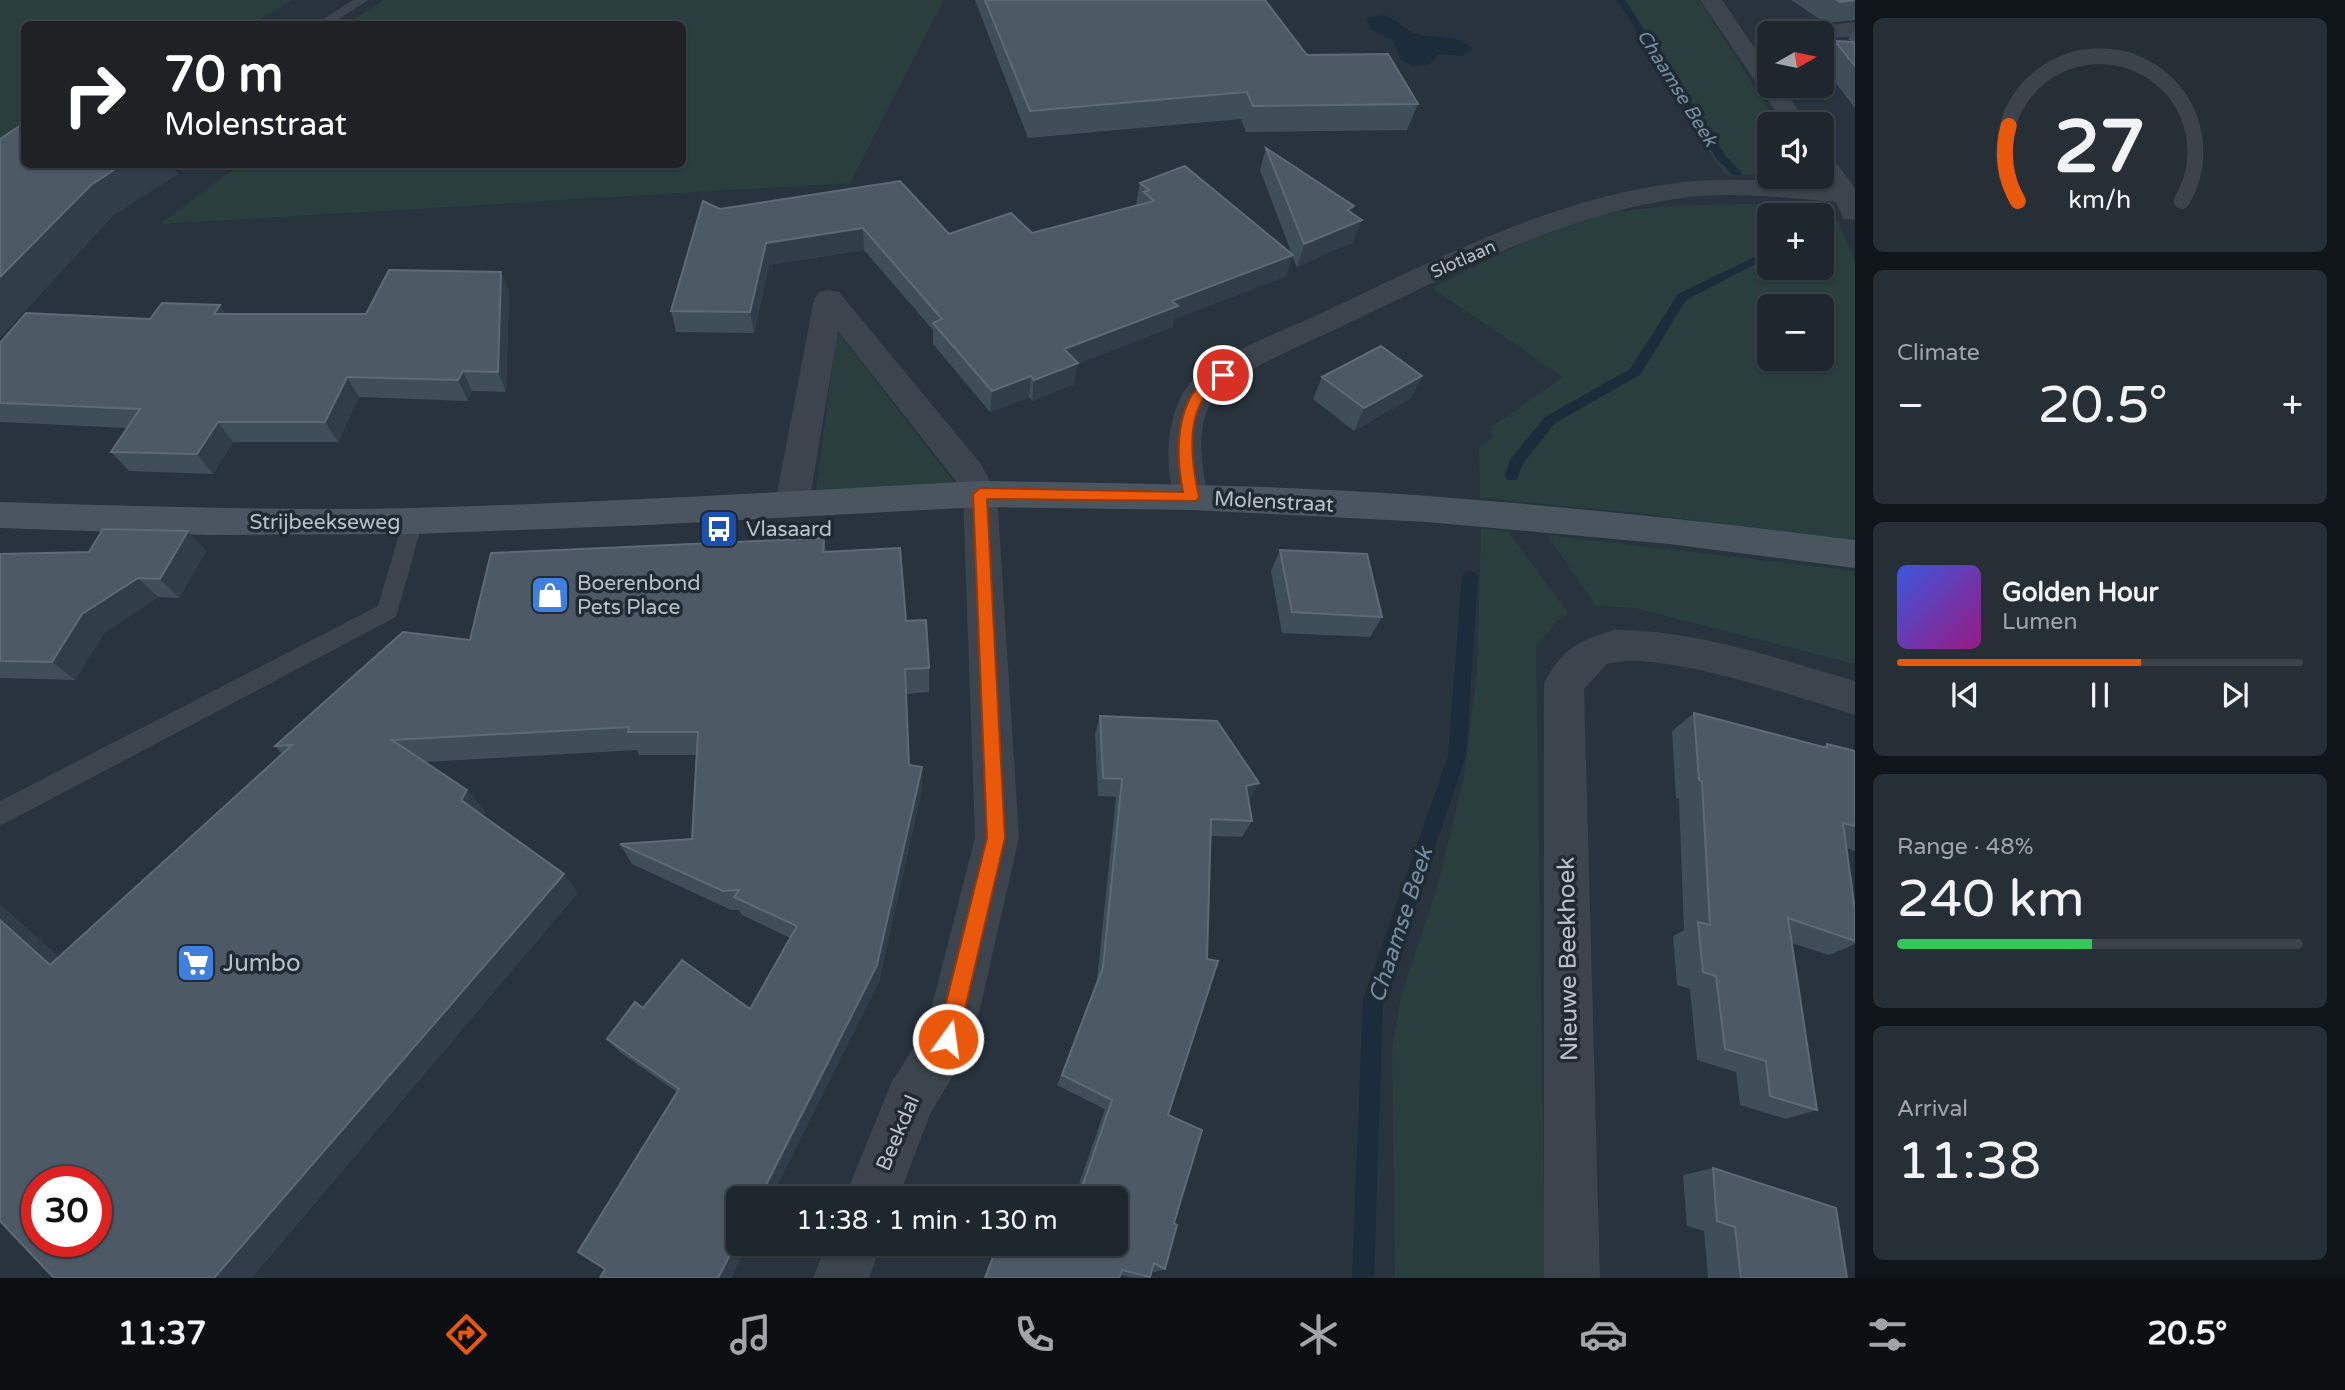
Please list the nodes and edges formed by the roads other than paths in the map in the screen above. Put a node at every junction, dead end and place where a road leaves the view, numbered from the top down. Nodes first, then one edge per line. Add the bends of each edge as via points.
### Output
1 (362, 0) edge
2 (1711, 0) edge
3 (328, 21) edge
4 (1855, 29) edge
5 (1834, 31) edge
6 (1757, 59) edge
7 (1834, 178) edge
8 (1852, 203) edge
9 (980, 494) junction
10 (1191, 497) junction
11 (792, 505) junction
12 (649, 512) joint
13 (0, 515) edge
14 (413, 521) junction
15 (1855, 554) edge
16 (1855, 698) edge
17 (0, 814) edge
18 (877, 1186) edge
19 (849, 1256) edge
20 (841, 1278) edge
21 (1572, 1278) edge

1 - 3 lane
2 - 6 street via 1749,41
4 - 5 street
7 - 8 street
8 - 10 street, Slotlaan via 1750,187 1683,190 1609,205 1471,254 1244,361 1203,389 1186,424 1185,466
9 - 10 main road, Molenstraat
9 - 11 main road, Molenstraat
9 - 11 street via 969,473 829,299
9 - 18 street, Beekdal via 996,838 948,1039 910,1099
10 - 15 main road, Molenstraat via 1427,509 1670,530
11 - 12 main road, Molenstraat
12 - 14 main road, Strijbeekseweg
13 - 14 main road, Strijbeekseweg via 206,522
14 - 17 lane via 388,611
16 - 21 street, Nieuwe Beekhoek via 1676,649 1618,644 1594,652 1564,684
19 - 20 street

